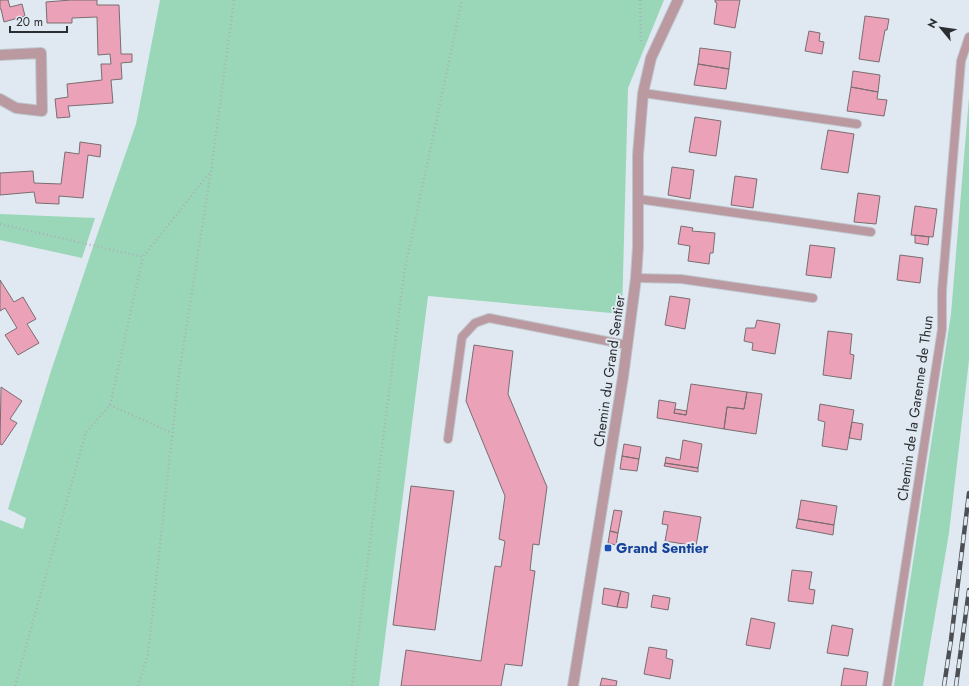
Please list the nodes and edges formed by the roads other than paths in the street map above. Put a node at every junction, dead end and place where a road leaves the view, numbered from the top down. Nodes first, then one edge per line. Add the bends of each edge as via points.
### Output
1 (678, 0) edge
2 (969, 37) edge
3 (0, 54) edge
4 (643, 93) junction
5 (0, 99) edge
6 (857, 124) dead end
7 (638, 199) junction
8 (871, 232) dead end
9 (636, 278) junction
10 (813, 298) dead end
11 (627, 345) junction
12 (448, 439) dead end
13 (573, 686) edge
14 (887, 686) edge

1 - 4 street, Chemin du Grand Sentier via 651,58
2 - 14 lane, Chemin de la Garenne de Thun via 961,61 942,291 942,329
3 - 5 street via 41,53 42,110 16,108
4 - 6 lane
4 - 7 street, Chemin du Grand Sentier via 638,155
7 - 8 lane
7 - 9 street, Chemin du Grand Sentier
9 - 10 lane via 681,279
9 - 11 street, Chemin du Grand Sentier
11 - 12 lane via 489,318 475,323 462,337
11 - 13 street, Chemin du Grand Sentier

